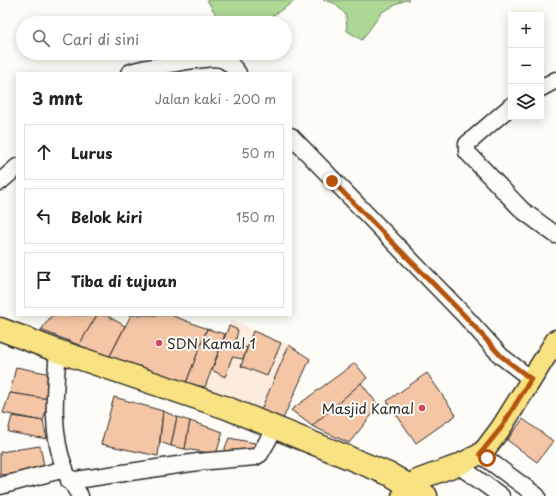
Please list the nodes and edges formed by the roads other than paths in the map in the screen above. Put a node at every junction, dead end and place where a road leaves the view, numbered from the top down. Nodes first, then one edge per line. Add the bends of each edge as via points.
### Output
1 (196, 60) edge
2 (224, 60) edge
3 (132, 72) edge
4 (237, 72) edge
5 (556, 80) edge
6 (544, 86) edge
7 (508, 109) edge
8 (292, 137) edge
9 (16, 168) edge
10 (0, 182) edge
11 (556, 235) edge
12 (0, 329) edge
13 (556, 340) edge
14 (58, 351) junction
15 (531, 379) junction
16 (275, 428) junction
17 (480, 454) junction
18 (458, 465) junction
19 (67, 475) junction
20 (0, 486) edge
21 (409, 494) edge
22 (80, 496) edge
23 (501, 496) edge
24 (537, 496) edge

1 - 3 street
2 - 4 street
5 - 6 street
7 - 11 street via 467,144 467,152 522,210
8 - 15 street via 501,356
9 - 10 street
12 - 14 highway
13 - 15 main road
14 - 16 highway via 227,408
14 - 19 street via 55,396 57,433
15 - 17 main road via 501,428
16 - 19 street via 260,454 255,457
16 - 21 highway via 378,470
17 - 18 main road
17 - 24 street
18 - 21 main road via 425,476
18 - 23 street
19 - 20 street
19 - 22 street

